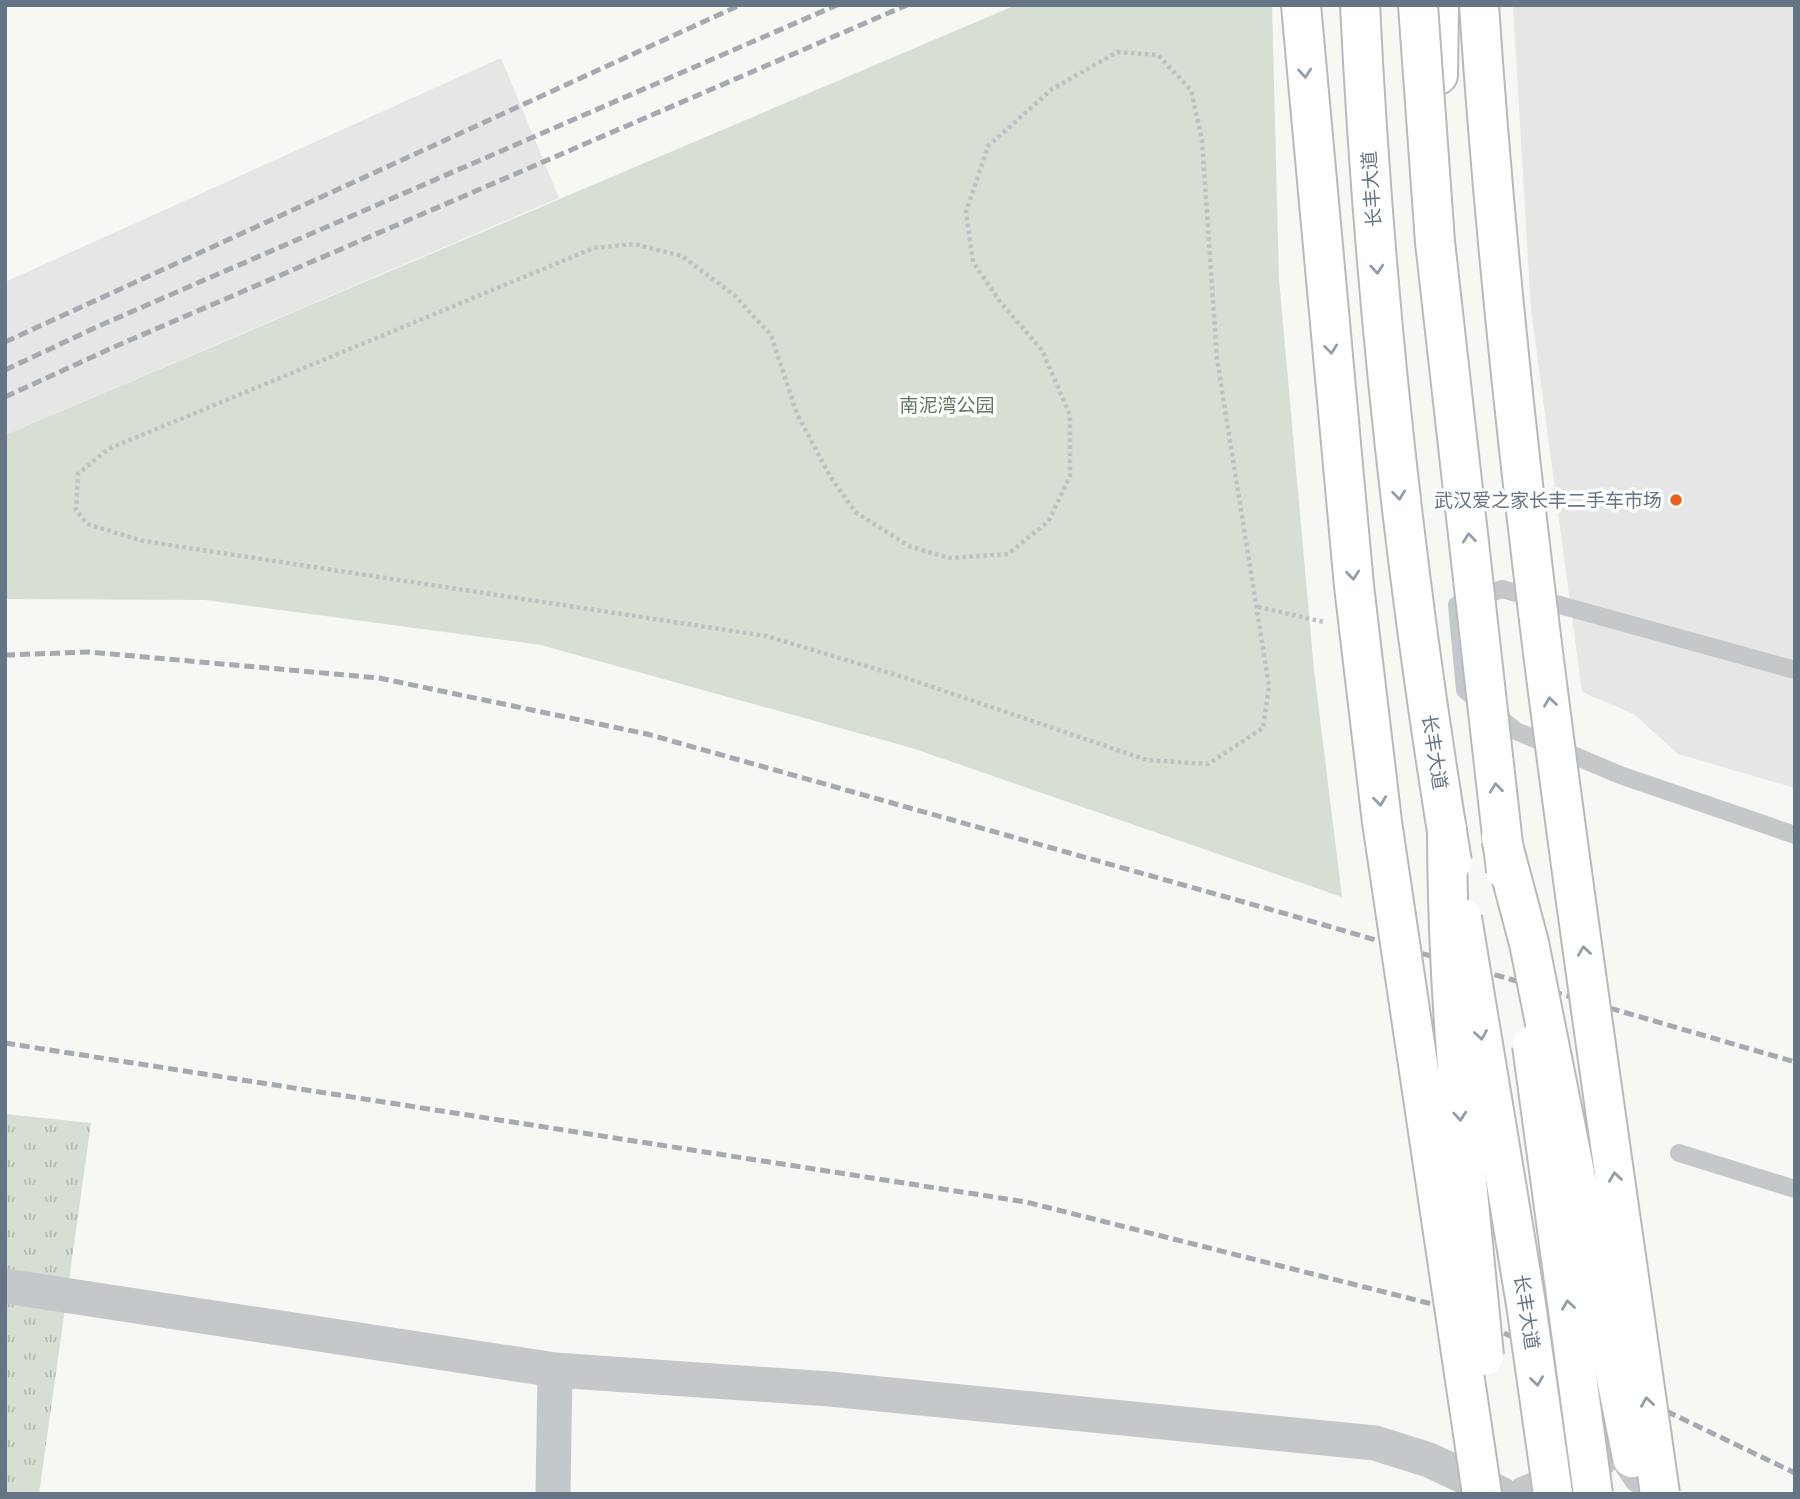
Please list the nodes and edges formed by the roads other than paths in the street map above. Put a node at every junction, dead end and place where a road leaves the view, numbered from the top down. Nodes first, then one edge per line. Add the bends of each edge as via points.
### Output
1 (1301, 5) edge
2 (1343, 5) edge
3 (1360, 5) edge
4 (1418, 5) edge
5 (1438, 5) edge
6 (1479, 5) edge
7 (1372, 200) junction
8 (1435, 242) junction
9 (1795, 670) edge
10 (1447, 828) junction
11 (1795, 835) edge
12 (1502, 838) junction
13 (1679, 1153) dead end
14 (1795, 1189) edge
15 (5, 1286) edge
16 (555, 1370) junction
17 (1647, 1491) edge
18 (553, 1494) edge
19 (1482, 1494) edge
20 (1493, 1494) edge
21 (1501, 1494) edge
22 (1524, 1494) edge
23 (1553, 1494) edge
24 (1593, 1494) edge

1 -> 19 main road, bridge via 1354,586 1382,822
2 - 7 main road, bridge via 1349,71
3 - 7 main road, 长丰大道, bridge
4 - 8 main road, bridge
5 - 8 main road, bridge
17 -> 6 main road, bridge via 1548,692 1488,134
7 -> 10 main road, 长丰大道, bridge via 1408,573
12 -> 8 main road, bridge
9 - 11 lane via 1502,589 1457,605 1465,690 1516,731 1620,775
10 -> 20 main road, bridge via 1453,1009
10 -> 23 main road, 长丰大道, bridge
12 - 17 main road, bridge via 1529,943 1623,1418
24 -> 12 main road, bridge
13 - 14 lane
15 - 16 street
16 - 18 street
16 - 21 street via 844,1390 1375,1444 1429,1460
17 - 22 street via 1619,1444 1593,1465

